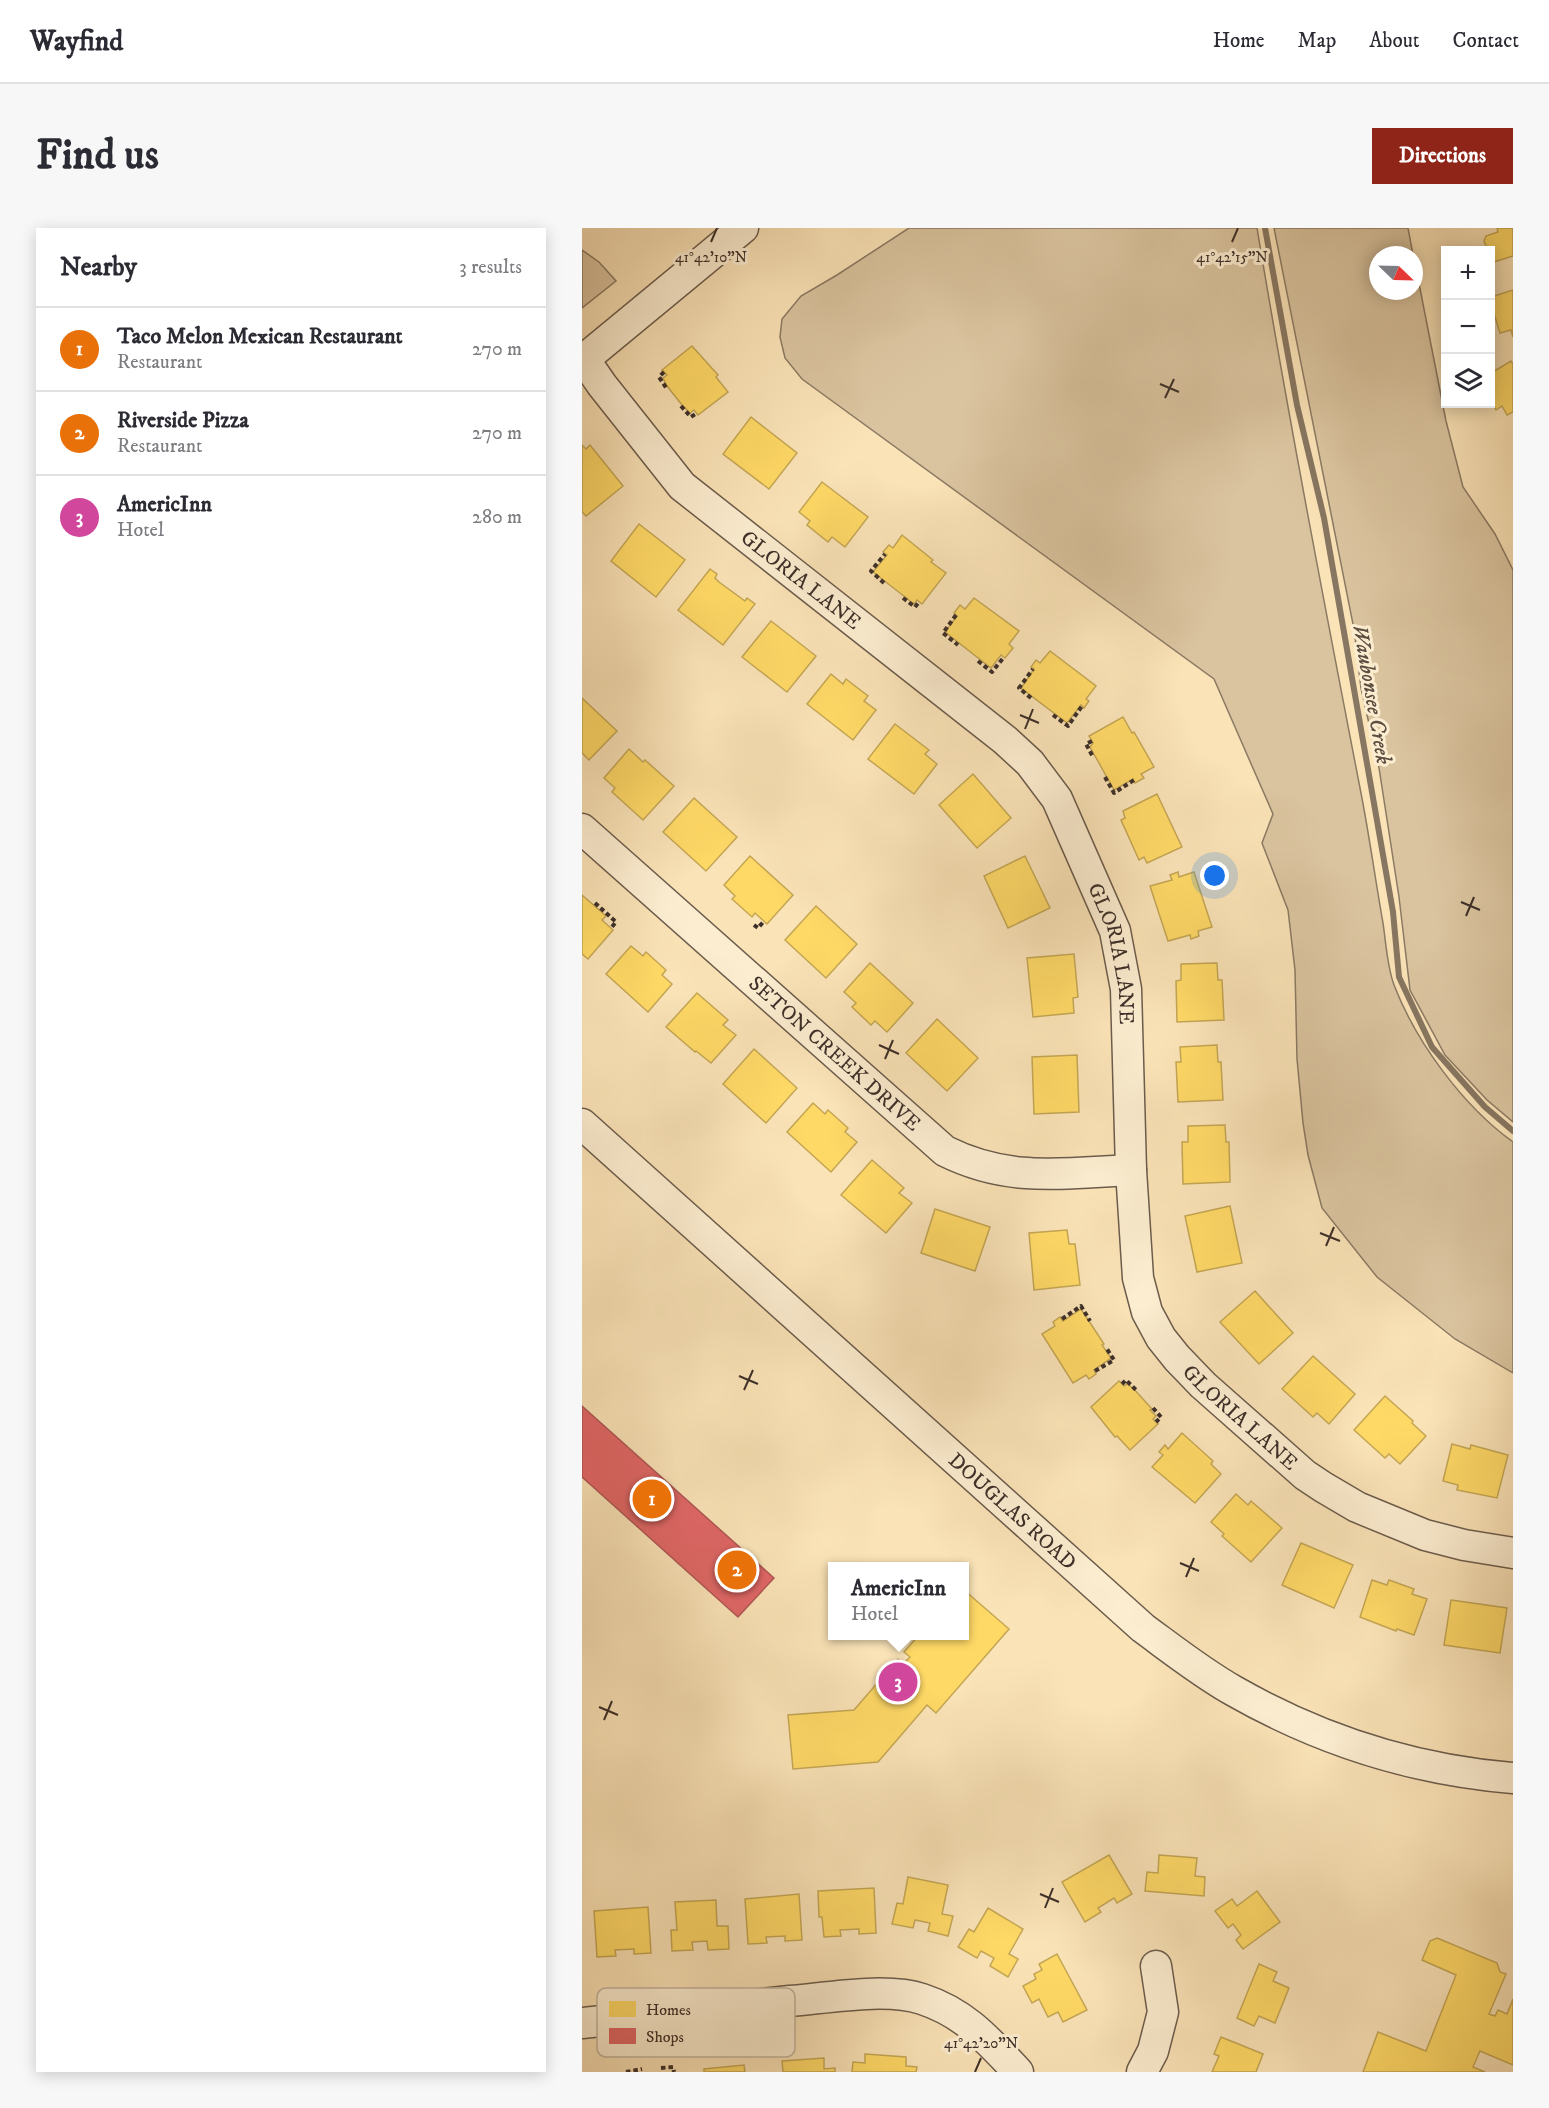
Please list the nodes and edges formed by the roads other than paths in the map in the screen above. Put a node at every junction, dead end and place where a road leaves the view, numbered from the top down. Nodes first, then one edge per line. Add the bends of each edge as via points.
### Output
1 (742, 228) edge
2 (583, 360) edge
3 (582, 829) edge
4 (582, 1124) edge
5 (1131, 1170) junction
6 (1513, 1553) edge
7 (1513, 1778) edge
8 (1156, 1966) dead end
9 (795, 2001) edge
10 (597, 2021) edge
11 (582, 2023) edge
12 (1018, 2072) edge
13 (1142, 2072) edge

1 - 2 street
2 - 5 street, GLORIA LANE via 682,486 1005,740 1030,763 1057,799 1115,932 1126,990
3 - 5 street, SETON CREEK DRIVE via 945,1151 967,1162 1026,1174
4 - 7 street, DOUGLAS ROAD via 1143,1628 1196,1666 1253,1701 1337,1740 1422,1765
5 - 6 street, GLORIA LANE via 1138,1278 1147,1312 1161,1338 1191,1373 1305,1475 1357,1507 1425,1535
8 - 13 street via 1163,2012 1153,2051
9 - 12 street via 844,1996 919,1998 962,2018 982,2033
10 - 11 street

